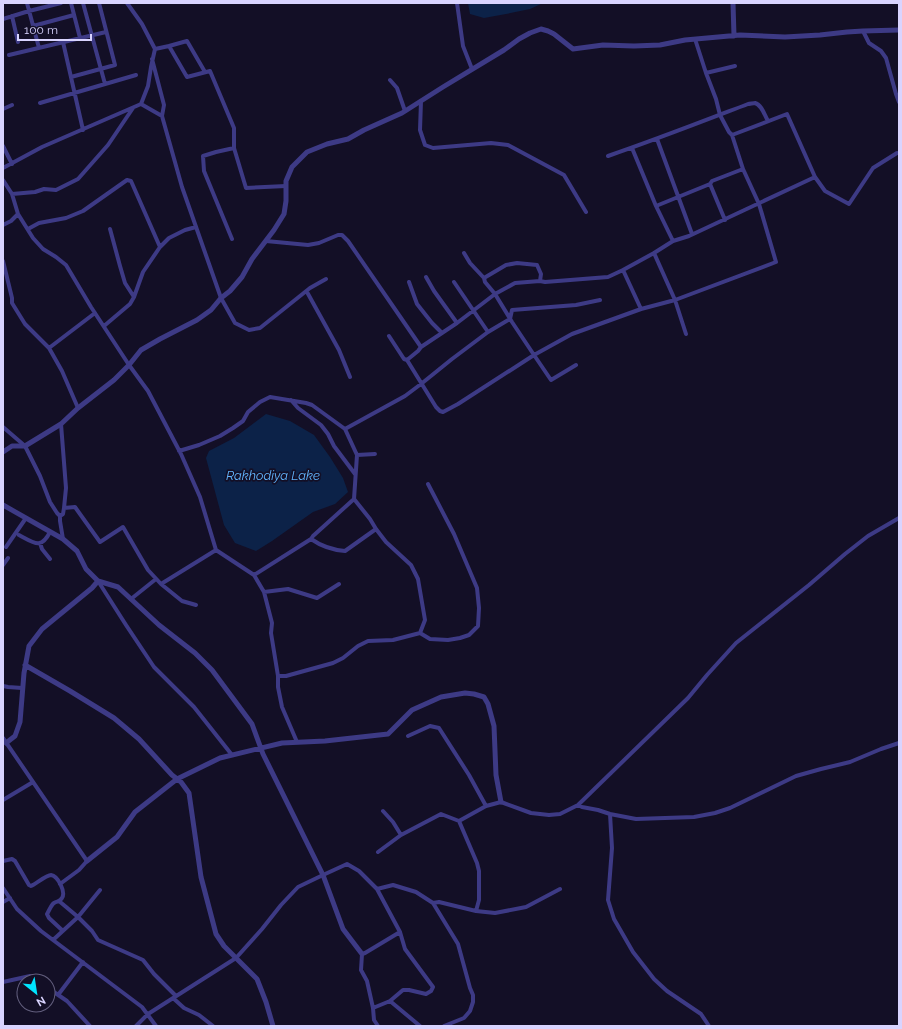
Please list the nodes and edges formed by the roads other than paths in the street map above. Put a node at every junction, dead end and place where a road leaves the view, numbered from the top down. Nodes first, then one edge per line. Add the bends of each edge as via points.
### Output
1 (27, 3) edge
2 (61, 3) edge
3 (71, 3) edge
4 (83, 3) edge
5 (99, 3) edge
6 (127, 3) edge
7 (457, 3) edge
8 (733, 3) edge
9 (29, 11) junction
10 (74, 15) junction
11 (12, 16) junction
12 (3, 19) edge
13 (33, 26) junction
14 (862, 30) junction
15 (899, 30) edge
16 (106, 32) junction
17 (92, 36) junction
18 (734, 36) junction
19 (80, 38) junction
20 (695, 39) junction
21 (18, 42) dead end
22 (62, 42) junction
23 (169, 46) junction
24 (39, 48) junction
25 (155, 49) junction
26 (9, 55) dead end
27 (152, 59) junction
28 (735, 66) dead end
29 (101, 69) junction
30 (472, 69) junction
31 (205, 72) junction
32 (706, 73) junction
33 (136, 75) dead end
34 (70, 77) junction
35 (390, 80) dead end
36 (105, 84) junction
37 (74, 93) junction
38 (421, 101) junction
39 (899, 102) edge
40 (40, 103) dead end
41 (12, 104) dead end
42 (141, 104) junction
43 (133, 108) junction
44 (3, 109) edge
45 (405, 111) junction
46 (720, 115) junction
47 (162, 116) junction
48 (768, 121) junction
49 (83, 130) junction
50 (732, 135) junction
51 (657, 139) junction
52 (3, 146) edge
53 (234, 148) junction
54 (632, 148) junction
55 (897, 153) dead end
56 (608, 156) dead end
57 (12, 164) junction
58 (3, 168) edge
59 (743, 169) junction
60 (815, 177) junction
61 (3, 180) edge
62 (710, 184) junction
63 (286, 186) junction
64 (12, 194) junction
65 (678, 197) junction
66 (759, 204) junction
67 (656, 206) junction
68 (586, 212) dead end
69 (18, 214) junction
70 (725, 220) junction
71 (3, 225) edge
72 (196, 227) junction
73 (28, 229) junction
74 (110, 229) dead end
75 (692, 234) junction
76 (232, 239) dead end
77 (266, 240) junction
78 (673, 241) junction
79 (160, 247) junction
80 (464, 253) dead end
81 (654, 253) junction
82 (3, 261) edge
83 (623, 270) junction
84 (426, 277) dead end
85 (484, 278) junction
86 (326, 279) dead end
87 (540, 281) junction
88 (409, 282) dead end
89 (454, 282) dead end
90 (307, 292) junction
91 (495, 294) junction
92 (134, 297) junction
93 (220, 298) junction
94 (600, 300) dead end
95 (675, 300) junction
96 (641, 309) junction
97 (473, 310) junction
98 (95, 313) junction
99 (510, 319) junction
100 (457, 323) junction
101 (104, 326) junction
102 (488, 332) junction
103 (442, 333) junction
104 (686, 334) dead end
105 (389, 336) dead end
106 (421, 347) junction
107 (49, 348) junction
108 (534, 354) junction
109 (406, 360) junction
110 (129, 365) junction
111 (576, 365) dead end
112 (350, 377) dead end
113 (421, 384) junction
114 (291, 400) junction
115 (78, 408) junction
116 (61, 424) junction
117 (3, 427) edge
118 (345, 429) junction
119 (25, 446) junction
120 (180, 451) junction
121 (3, 452) edge
122 (375, 454) dead end
123 (356, 455) junction
124 (355, 474) junction
125 (428, 484) dead end
126 (354, 499) junction
127 (3, 505) edge
128 (64, 508) junction
129 (60, 516) junction
130 (26, 518) junction
131 (899, 518) edge
132 (376, 529) junction
133 (50, 532) junction
134 (19, 535) dead end
135 (63, 539) junction
136 (311, 539) junction
137 (40, 543) junction
138 (6, 547) dead end
139 (216, 550) junction
140 (8, 558) dead end
141 (50, 559) dead end
142 (3, 565) edge
143 (254, 575) junction
144 (156, 579) junction
145 (98, 580) junction
146 (161, 584) junction
147 (339, 584) dead end
148 (264, 592) junction
149 (131, 599) junction
150 (196, 605) dead end
151 (420, 633) junction
152 (25, 665) junction
153 (278, 676) junction
154 (3, 686) edge
155 (22, 688) junction
156 (408, 736) dead end
157 (5, 740) edge
158 (297, 742) junction
159 (899, 743) edge
160 (261, 748) junction
161 (232, 755) junction
162 (177, 779) junction
163 (33, 782) junction
164 (3, 800) edge
165 (501, 802) junction
166 (578, 804) junction
167 (486, 806) junction
168 (383, 811) dead end
169 (610, 814) junction
170 (459, 821) junction
171 (401, 835) junction
172 (378, 852) dead end
173 (3, 861) edge
174 (87, 861) junction
175 (323, 875) junction
176 (60, 884) junction
177 (3, 888) edge
178 (377, 889) junction
179 (560, 889) dead end
180 (100, 890) dead end
181 (10, 898) junction
182 (59, 901) junction
183 (3, 902) edge
184 (433, 903) junction
185 (476, 911) junction
186 (78, 917) junction
187 (64, 931) junction
188 (400, 932) junction
189 (53, 940) junction
190 (362, 954) junction
191 (236, 958) junction
192 (83, 962) junction
193 (16, 979) edge
194 (3, 982) edge
195 (58, 994) joint
196 (175, 997) junction
197 (390, 1001) junction
198 (373, 1008) junction
199 (148, 1014) junction
200 (90, 1026) edge
201 (136, 1026) edge
202 (156, 1026) edge
203 (212, 1026) edge
204 (273, 1026) edge
205 (378, 1026) edge
206 (420, 1026) edge
207 (444, 1026) edge
208 (709, 1026) edge

1 - 9 street
2 - 9 street
3 - 10 street
4 - 17 street
5 - 16 street
6 - 25 street
7 - 30 street via 463,46
8 - 18 street
9 - 11 street
9 - 13 street
10 - 13 street
10 - 19 street
11 - 12 street
11 - 21 street
13 - 24 street
14 - 15 street
14 - 18 street via 820,36
14 - 39 street via 868,44 881,51 886,58
16 - 17 street
16 - 29 street via 115,65
17 - 19 street
17 - 29 street
18 - 20 street
19 - 22 street
20 - 30 street via 660,45 603,45 573,49 554,34 541,29 519,39
20 - 32 street
22 - 24 street
22 - 34 street
23 - 25 street
23 - 31 street via 187,77
23 - 31 street via 187,41
24 - 26 street
25 - 27 street
27 - 42 street via 148,86
27 - 47 street via 164,105
28 - 32 street
29 - 34 street
29 - 36 street
30 - 38 street
31 - 53 street via 210,71 234,128
32 - 46 street
33 - 36 street
34 - 37 street
35 - 45 street
36 - 37 street
37 - 40 street
37 - 49 street
38 - 45 street
38 - 68 street via 420,130 425,145 433,148 491,143 508,145 564,175
41 - 44 street
42 - 43 street
42 - 47 street
43 - 49 street
43 - 64 street via 108,145 78,179 56,190 44,189
45 - 63 street via 348,139 307,152 292,167
46 - 48 street via 754,103 760,107
46 - 50 street
46 - 51 street
47 - 72 street
48 - 50 street
48 - 60 street via 787,114
49 - 57 street via 42,147
50 - 59 street
51 - 54 street
51 - 65 street
52 - 57 street
53 - 63 street via 246,188
53 - 76 street via 203,156 204,171
54 - 56 street
54 - 67 street
55 - 60 street via 873,168 849,204 825,191
57 - 58 street
59 - 62 street
59 - 66 street
60 - 66 street
61 - 64 street
62 - 65 street
62 - 70 street
63 - 77 street via 284,214
64 - 69 street
65 - 67 street
65 - 75 street
66 - 70 street
66 - 95 street via 776,262
67 - 78 street
69 - 71 street
69 - 73 street
70 - 75 street
72 - 79 street via 169,238
72 - 93 street
73 - 79 street via 39,223 66,218 82,211 127,180 131,181
73 - 98 street via 43,249 56,256 66,266
74 - 92 street via 125,283
75 - 78 street
77 - 93 street via 242,277
77 - 106 street via 308,245 342,235
78 - 81 street
79 - 92 street via 143,272
80 - 85 street
81 - 83 street
81 - 95 street
82 - 107 street via 12,304 25,324
83 - 87 street via 608,277
83 - 96 street
84 - 100 street
85 - 87 street via 506,265 517,263 537,265 541,274
85 - 91 street
86 - 90 street
87 - 91 street via 515,283
88 - 103 street via 416,304
89 - 97 street
90 - 93 street via 260,328 249,330 235,323
90 - 112 street via 339,350
91 - 97 street
91 - 99 street
92 - 101 street via 130,304
93 - 110 street via 197,320 141,350
94 - 99 street via 576,305 512,310
95 - 96 street
95 - 104 street
96 - 108 street via 572,334
97 - 100 street
97 - 102 street
98 - 101 street
98 - 107 street
99 - 102 street
99 - 108 street
100 - 103 street
101 - 110 street
102 - 113 street
103 - 106 street
105 - 109 street
106 - 109 street
107 - 115 street via 62,370
108 - 111 street via 551,380
108 - 113 street via 443,412 436,407
109 - 113 street
110 - 115 street
110 - 120 street via 148,391
113 - 118 street via 405,396
114 - 118 street via 312,405
114 - 120 street via 270,397 248,412 243,421 220,436
114 - 124 street via 328,434
115 - 116 street
116 - 119 street
116 - 128 street via 66,488
117 - 119 street
118 - 123 street
119 - 121 street via 12,446
119 - 129 street via 50,502
120 - 139 street via 200,497
122 - 123 street
123 - 124 street
124 - 126 street
125 - 151 street via 454,534 477,588 479,608 478,626 470,635 448,640 430,639
126 - 132 street
126 - 136 street
127 - 130 street
128 - 129 street
128 - 144 street via 75,508 100,542 123,526 148,570
129 - 135 street
130 - 133 street
130 - 138 street
131 - 166 street via 868,536 736,643 688,698
132 - 136 street via 345,551 335,550
132 - 151 street via 410,565 418,579 425,620
133 - 135 street
133 - 137 street via 46,540
134 - 137 street
135 - 145 street via 77,551 86,569
136 - 143 street
137 - 141 street
139 - 143 street
139 - 146 street
140 - 142 street
143 - 148 street
144 - 146 street
144 - 149 street
145 - 149 street via 118,588
145 - 152 street via 92,588 42,629 29,646
145 - 161 street via 154,667 194,707
146 - 150 street via 182,601
147 - 148 street via 317,598 288,589
148 - 153 street via 272,623 270,634
149 - 160 street via 159,625 195,652 212,670 252,724
151 - 153 street via 393,640 368,642 332,663
152 - 155 street
152 - 162 street via 114,718 139,739
153 - 158 street via 282,706
154 - 155 street
155 - 157 street via 20,722 16,736
156 - 167 street via 430,726 439,728
157 - 163 street
158 - 160 street
158 - 165 street via 388,734 412,710 441,697 474,694 484,697 494,726 496,775
159 - 169 street via 850,762 796,776 715,813 694,817 636,818
160 - 161 street
160 - 175 street
161 - 162 street via 220,758
162 - 174 street via 135,812 117,837
162 - 191 street via 189,793 201,877 216,934
163 - 164 street
163 - 174 street
165 - 166 street via 531,813 549,816 560,814
165 - 167 street
166 - 169 street
167 - 170 street
168 - 171 street
169 - 208 street via 612,848 608,900 614,919 633,952 654,979 701,1014
170 - 171 street via 441,814
170 - 185 street via 479,871 479,900
171 - 172 street
173 - 176 street via 15,861 31,886 51,875
174 - 176 street
175 - 178 street via 347,864 359,871
175 - 190 street via 343,929
175 - 191 street via 298,887
176 - 182 street via 64,895
177 - 181 street
178 - 184 street via 393,885 416,892
178 - 188 street
179 - 185 street via 526,906 495,913
180 - 186 street
181 - 183 street
181 - 189 street via 17,909
182 - 186 street
182 - 187 street via 53,904 47,914
184 - 185 street via 439,902
184 - 207 street via 458,944 474,1002 464,1018
186 - 187 street
186 - 196 street via 98,940 143,960
187 - 189 street
188 - 190 street
188 - 197 street via 406,949 433,986 426,994 404,990
189 - 192 street
190 - 198 street via 361,970 367,981
191 - 196 street
191 - 204 street via 257,980
192 - 195 street
192 - 199 street
193 - 194 street
195 - 200 street
196 - 199 street
196 - 203 street via 184,1008 199,1015
197 - 198 street
197 - 206 street
198 - 205 street via 374,1020
199 - 201 street
199 - 202 street

